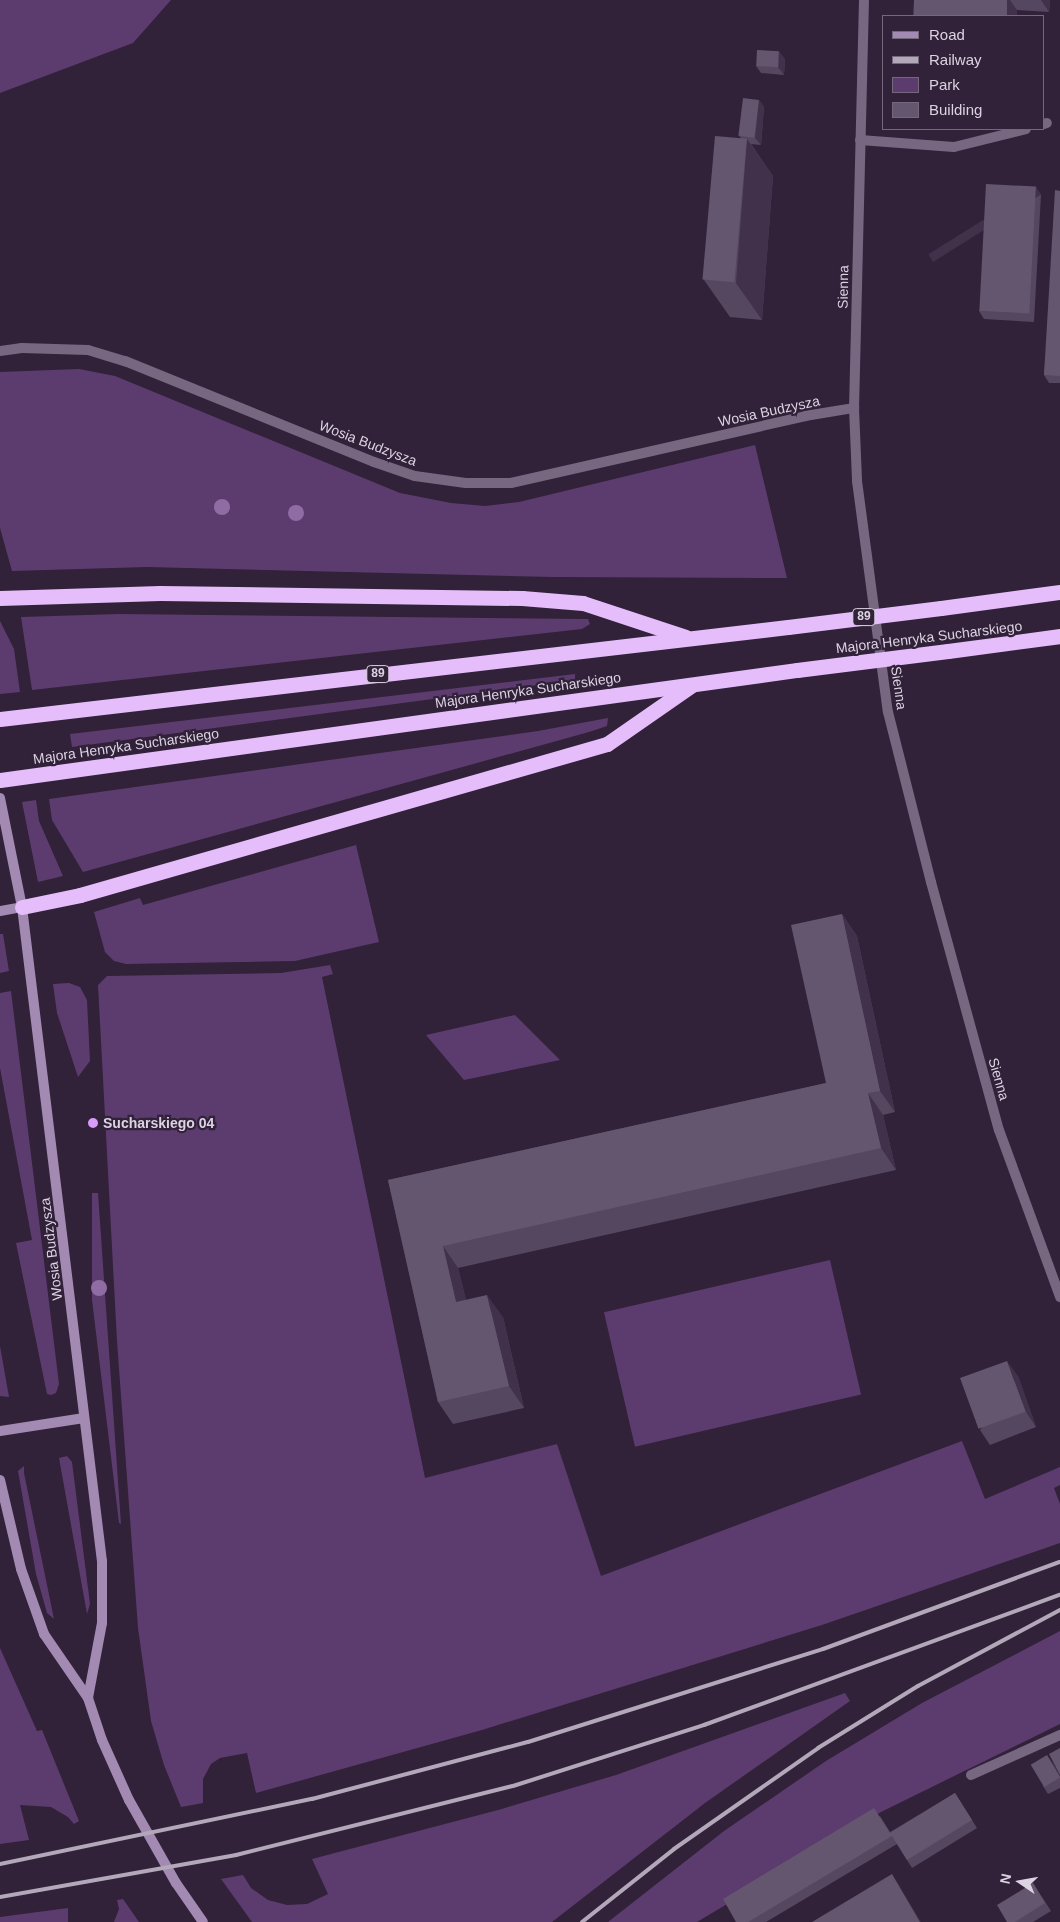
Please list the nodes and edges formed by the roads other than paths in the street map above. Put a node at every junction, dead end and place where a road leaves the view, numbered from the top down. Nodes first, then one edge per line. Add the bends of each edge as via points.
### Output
1 (864, 0) edge
2 (1022, 130) edge
3 (860, 140) junction
4 (0, 351) edge
5 (854, 408) junction
6 (1060, 592) edge
7 (0, 598) edge
8 (1060, 636) edge
9 (690, 638) junction
10 (695, 683) junction
11 (0, 719) edge
12 (0, 780) edge
13 (0, 798) edge
14 (22, 907) junction
15 (0, 911) edge
16 (1060, 1297) edge
17 (84, 1418) junction
18 (0, 1431) edge
19 (0, 1480) edge
20 (88, 1698) junction
21 (1060, 1735) edge
22 (972, 1776) dead end
23 (203, 1922) edge

1 - 3 street, Sienna
2 - 3 street via 954,148
3 - 5 street, Sienna
4 - 5 street, Wosia Budzysza via 22,348 88,350 125,361 374,462 415,476 466,483 511,483 805,416
5 - 16 street, Sienna via 857,481 888,712 928,874 997,1122
6 - 9 highway, Majora Henryka Sucharskiego / 89, bridge
7 - 9 highway via 160,594 522,598 583,603
8 - 10 highway, Majora Henryka Sucharskiego, bridge
9 - 11 highway, Majora Henryka Sucharskiego / 89
10 - 12 highway, Majora Henryka Sucharskiego
10 - 14 highway via 607,744 90,893
13 - 14 street, Wosia Budzysza
14 - 15 street
14 - 17 street, Wosia Budzysza
17 - 18 street
17 - 20 street, Wosia Budzysza via 102,1561 102,1623
19 - 20 street, Wosia Budzysza via 21,1570 44,1634
20 - 23 street, Wosia Budzysza via 102,1740 129,1800 176,1883
21 - 22 street

